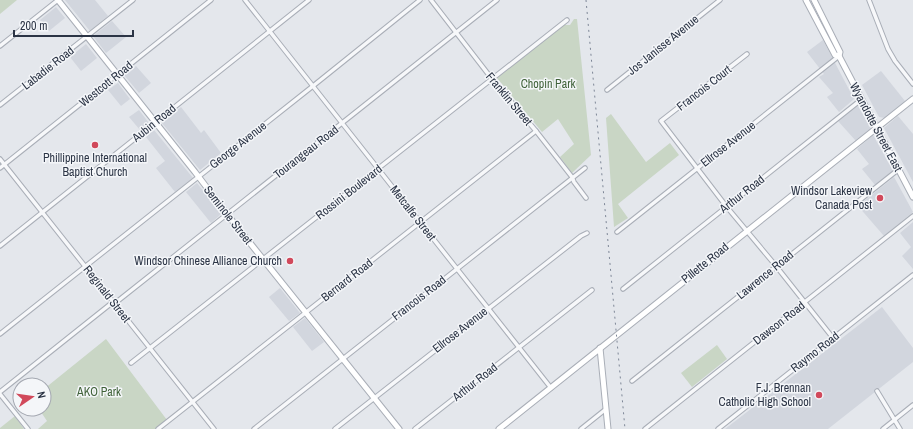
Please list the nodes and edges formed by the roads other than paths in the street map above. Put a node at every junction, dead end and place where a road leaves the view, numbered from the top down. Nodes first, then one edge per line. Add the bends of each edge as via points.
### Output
1 (58, 0) edge
2 (133, 0) edge
3 (211, 0) edge
4 (245, 0) edge
5 (309, 0) edge
6 (420, 0) edge
7 (431, 0) edge
8 (497, 0) edge
9 (720, 0) edge
10 (806, 0) edge
11 (814, 0) edge
12 (869, 0) edge
13 (567, 20) dead end
14 (270, 31) junction
15 (456, 32) junction
16 (87, 36) junction
17 (0, 46) edge
18 (747, 54) dead end
19 (839, 56) junction
20 (118, 74) junction
21 (492, 79) junction
22 (913, 84) edge
23 (313, 86) junction
24 (607, 90) dead end
25 (862, 99) junction
26 (913, 99) edge
27 (0, 105) edge
28 (155, 122) junction
29 (342, 123) junction
30 (877, 127) junction
31 (536, 131) junction
32 (0, 159) edge
33 (4, 165) junction
34 (0, 168) edge
35 (585, 168) dead end
36 (697, 168) junction
37 (378, 169) junction
38 (898, 170) junction
39 (198, 176) junction
40 (572, 177) junction
41 (586, 198) dead end
42 (913, 198) edge
43 (726, 206) junction
44 (42, 212) junction
45 (228, 215) junction
46 (913, 216) edge
47 (420, 222) junction
48 (746, 231) junction
49 (617, 232) dead end
50 (587, 233) dead end
51 (0, 246) edge
52 (263, 259) junction
53 (776, 266) junction
54 (85, 267) junction
55 (457, 269) junction
56 (913, 275) edge
57 (623, 289) dead end
58 (592, 290) dead end
59 (805, 302) junction
60 (114, 303) junction
61 (488, 308) junction
62 (305, 312) junction
63 (0, 334) edge
64 (833, 338) junction
65 (519, 347) junction
66 (150, 348) junction
67 (600, 348) junction
68 (343, 359) junction
69 (131, 363) dead end
70 (632, 381) dead end
71 (551, 388) junction
72 (877, 391) dead end
73 (0, 393) edge
74 (374, 398) junction
75 (192, 402) junction
76 (913, 405) edge
77 (606, 409) junction
78 (895, 420) junction
79 (28, 429) edge
80 (158, 429) edge
81 (214, 429) edge
82 (254, 429) edge
83 (335, 429) edge
84 (399, 429) edge
85 (415, 429) edge
86 (499, 429) edge
87 (581, 429) edge
88 (608, 429) edge
89 (645, 429) edge
90 (718, 429) edge
91 (883, 429) edge
92 (900, 429) edge

1 - 16 street, Seminole Street
1 - 17 street
2 - 16 street, Labadie Road
3 - 20 street, Westcott Road
4 - 14 street, Metcalfe Street
5 - 14 street, Aubin Road
6 - 23 street, George Avenue
7 - 15 street, Franklin Street
8 - 15 street, Tourangeau Road
9 - 24 street, Jos Janisse Avenue
10 - 19 street, Wyandotte Street East via 835,55
11 - 19 street, Wyandotte Street East via 840,52
12 - 22 street via 888,49
13 - 21 street, Rossini Boulevard
14 - 23 street, Metcalfe Street
14 - 28 street, Aubin Road
15 - 21 street, Franklin Street
15 - 29 street, Tourangeau Road
16 - 20 street, Seminole Street
16 - 27 street, Labadie Road
18 - 36 street, Francois Court via 661,121
19 - 25 street, Wyandotte Street East
19 - 36 street, Ellrose Avenue
20 - 28 street, Seminole Street
20 - 33 street, Westcott Road
21 - 31 street, Franklin Street
21 - 37 street, Rossini Boulevard
23 - 29 street, Metcalfe Street
23 - 39 street, George Avenue
25 - 30 street, Wyandotte Street East
25 - 43 street, Arthur Road
26 - 30 street, Pillette Road
28 - 39 street, Seminole Street
28 - 44 street, Aubin Road
29 - 37 street, Metcalfe Street
29 - 45 street, Tourangeau Road
30 - 38 street, Wyandotte Street East
30 - 48 street, Pillette Road
31 - 40 street, Franklin Street
31 - 47 street, Bernard Road
32 - 33 street, Reginald Street
33 - 34 street, Westcott Road
33 - 44 street, Reginald Street
35 - 40 street, Francois Road
36 - 43 street
36 - 49 street, Ellrose Avenue
37 - 47 street, Metcalfe Street
37 - 52 street, Rossini Boulevard
38 - 42 street, Wyandotte Street East
38 - 53 street, Lawrence Road
39 - 45 street, Seminole Street
39 - 54 street, George Avenue
40 - 41 street, Franklin Street
40 - 55 street, Francois Road
43 - 48 street
43 - 57 street, Arthur Road
44 - 51 street, Aubin Road
44 - 54 street, Reginald Street
45 - 52 street, Seminole Street
45 - 60 street, Tourangeau Road
46 - 59 street, Dawson Road
47 - 55 street, Metcalfe Street
47 - 62 street, Bernard Road
48 - 53 street
48 - 67 street, Pillette Road
50 - 61 street, Ellrose Avenue
52 - 62 street, Seminole Street
52 - 66 street, Rossini Boulevard
53 - 59 street
53 - 70 street, Lawrence Road
54 - 60 street, Reginald Street
54 - 63 street, George Avenue
55 - 61 street, Metcalfe Street
55 - 68 street, Francois Road
56 - 64 street, Raymo Road
58 - 65 street, Arthur Road
59 - 64 street
59 - 89 street, Dawson Road
60 - 66 street, Reginald Street
60 - 73 street, Tourangeau Road
61 - 65 street, Metcalfe Street
61 - 74 street, Ellrose Avenue
62 - 68 street, Seminole Street
62 - 75 street, Bernard Road
64 - 90 street, Raymo Road
65 - 71 street, Metcalfe Street
65 - 85 street, Arthur Road
66 - 69 street, Rossini Boulevard
66 - 75 street, Reginald Street
67 - 71 street, Pillette Road
67 - 77 street
68 - 74 street, Seminole Street
68 - 82 street, Francois Road
71 - 86 street, Pillette Road
72 - 78 street
73 - 79 street
74 - 83 street, Ellrose Avenue
74 - 84 street, Seminole Street
75 - 80 street, Bernard Road
75 - 81 street, Reginald Street
76 - 78 street
77 - 87 street
77 - 88 street
78 - 91 street
78 - 92 street

